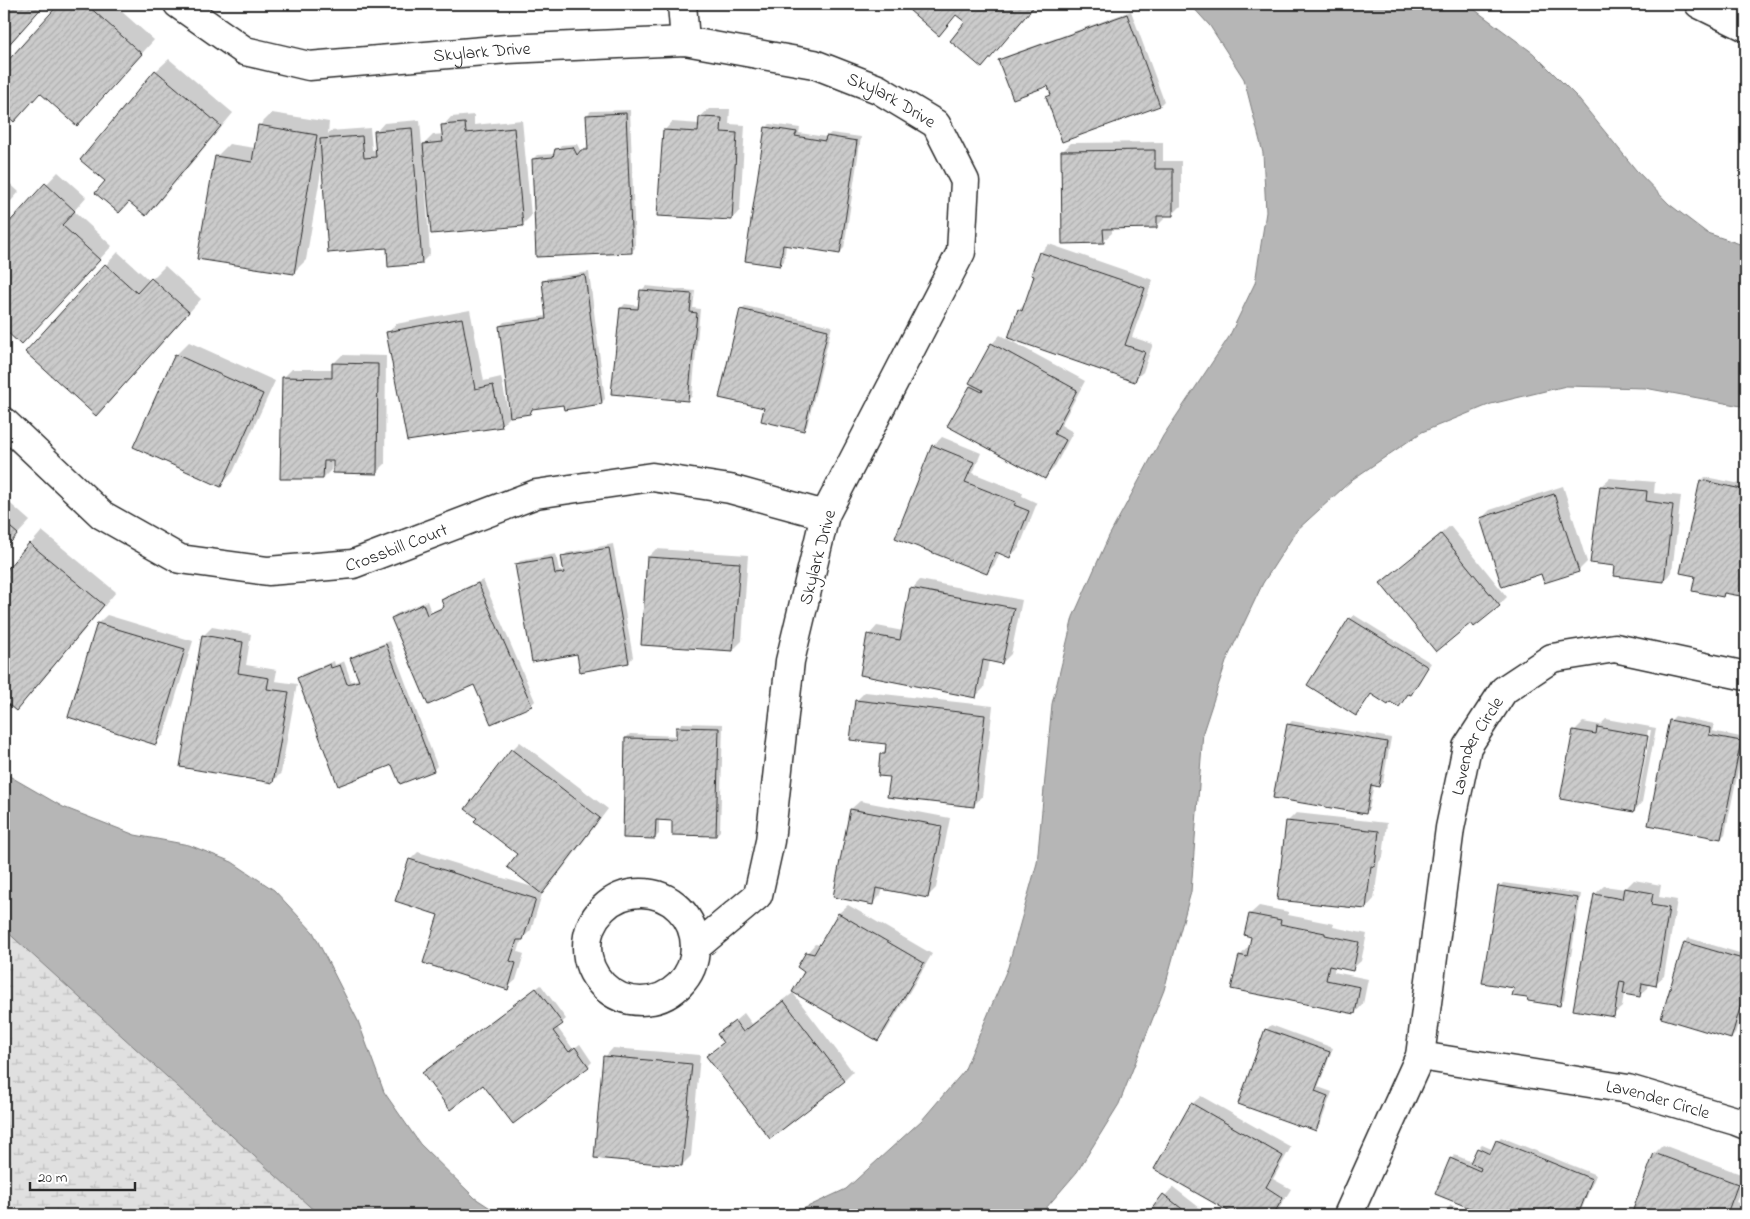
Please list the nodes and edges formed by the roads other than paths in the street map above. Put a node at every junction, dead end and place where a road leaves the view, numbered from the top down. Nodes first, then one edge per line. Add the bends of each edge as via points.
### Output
1 (178, 4) edge
2 (682, 4) edge
3 (1699, 4) edge
4 (1746, 27) edge
5 (685, 40) junction
6 (4, 422) edge
7 (825, 515) junction
8 (1746, 676) edge
9 (695, 948) dead end
10 (1420, 1056) junction
11 (1746, 1126) edge
12 (1348, 1215) edge

1 - 5 street, Skylark Drive via 245,51 309,66 507,49
2 - 5 street
3 - 4 street
5 - 7 street, Skylark Drive via 814,64 878,88 936,124 965,181 961,252
6 - 7 street, Crossbill Court via 102,515 180,559 268,571 353,564 536,494 652,477 730,489
7 - 9 street, Skylark Drive via 790,661 770,842 758,895
8 - 10 street, Lavender Circle via 1615,648 1552,658 1504,690 1467,747 1450,828
10 - 11 street, Lavender Circle via 1628,1088
10 - 12 street, Lavender Circle

